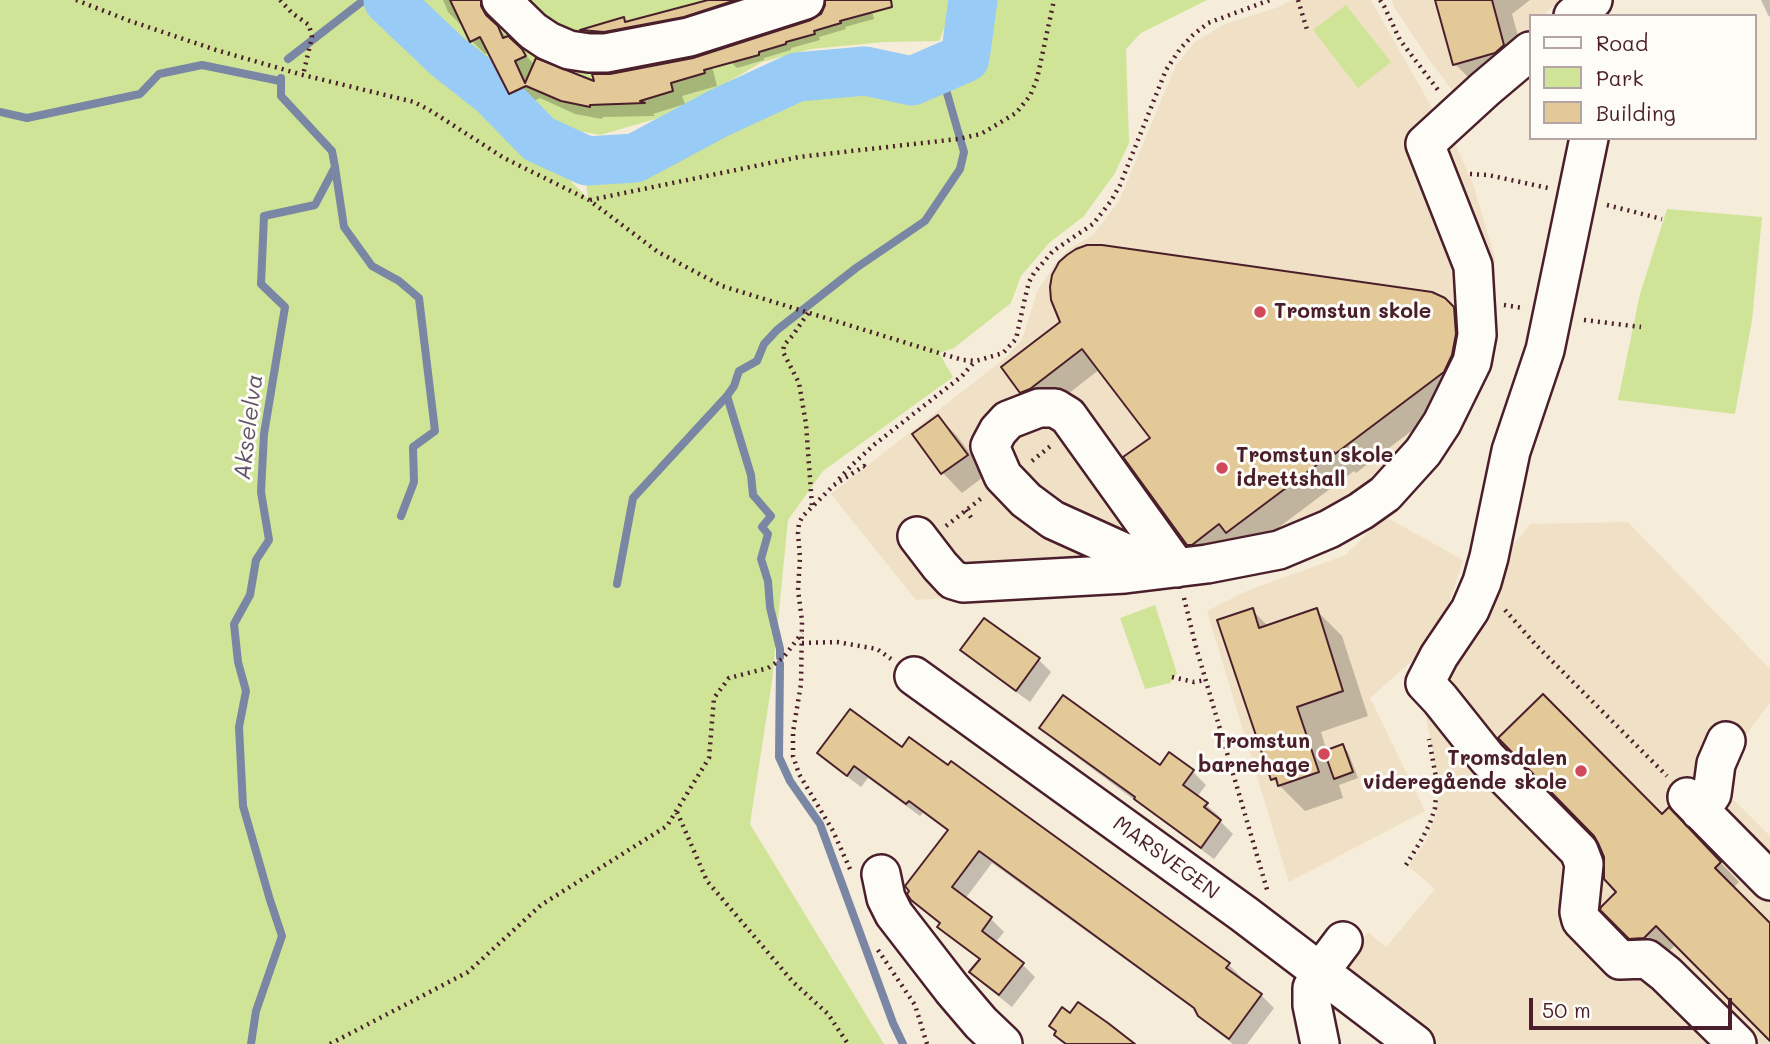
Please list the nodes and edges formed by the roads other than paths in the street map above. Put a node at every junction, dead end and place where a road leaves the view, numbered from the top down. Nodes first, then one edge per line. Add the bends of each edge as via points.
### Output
1 (501, 0) edge
2 (805, 0) edge
3 (1594, 0) edge
4 (1576, 14) edge
5 (1528, 53) edge
6 (1583, 174) edge
7 (928, 533) road end
8 (1167, 569) junction
9 (914, 676) road end
10 (1726, 741) dead end
11 (868, 878) road end
12 (1770, 881) edge
13 (1343, 941) dead end
14 (1319, 972) junction
15 (1003, 1044) edge
16 (1320, 1044) edge
17 (1415, 1044) edge
18 (1737, 1044) edge

1 - 2 street via 548,41 589,54 688,37
3 - 4 street
5 - 8 street via 1425,144 1473,266 1477,335 1472,362 1423,452 1385,494 1329,529 1279,550
6 - 18 street via 1545,350 1513,441 1482,582 1426,683 1487,758 1578,851 1584,864 1581,920 1620,960 1647,959 1666,974
7 - 8 street via 940,566 953,580 963,583 1006,573 1125,574
8 - 8 street via 1053,520 998,487 1003,476 990,446 998,431 1008,420 1039,408 1055,408 1068,416
9 - 14 street, MARSVEGEN
10 - 12 street via 1716,764 1712,794 1694,804
11 - 15 street via 952,989
13 - 14 street
14 - 16 street via 1311,996
14 - 17 street, MARSVEGEN

